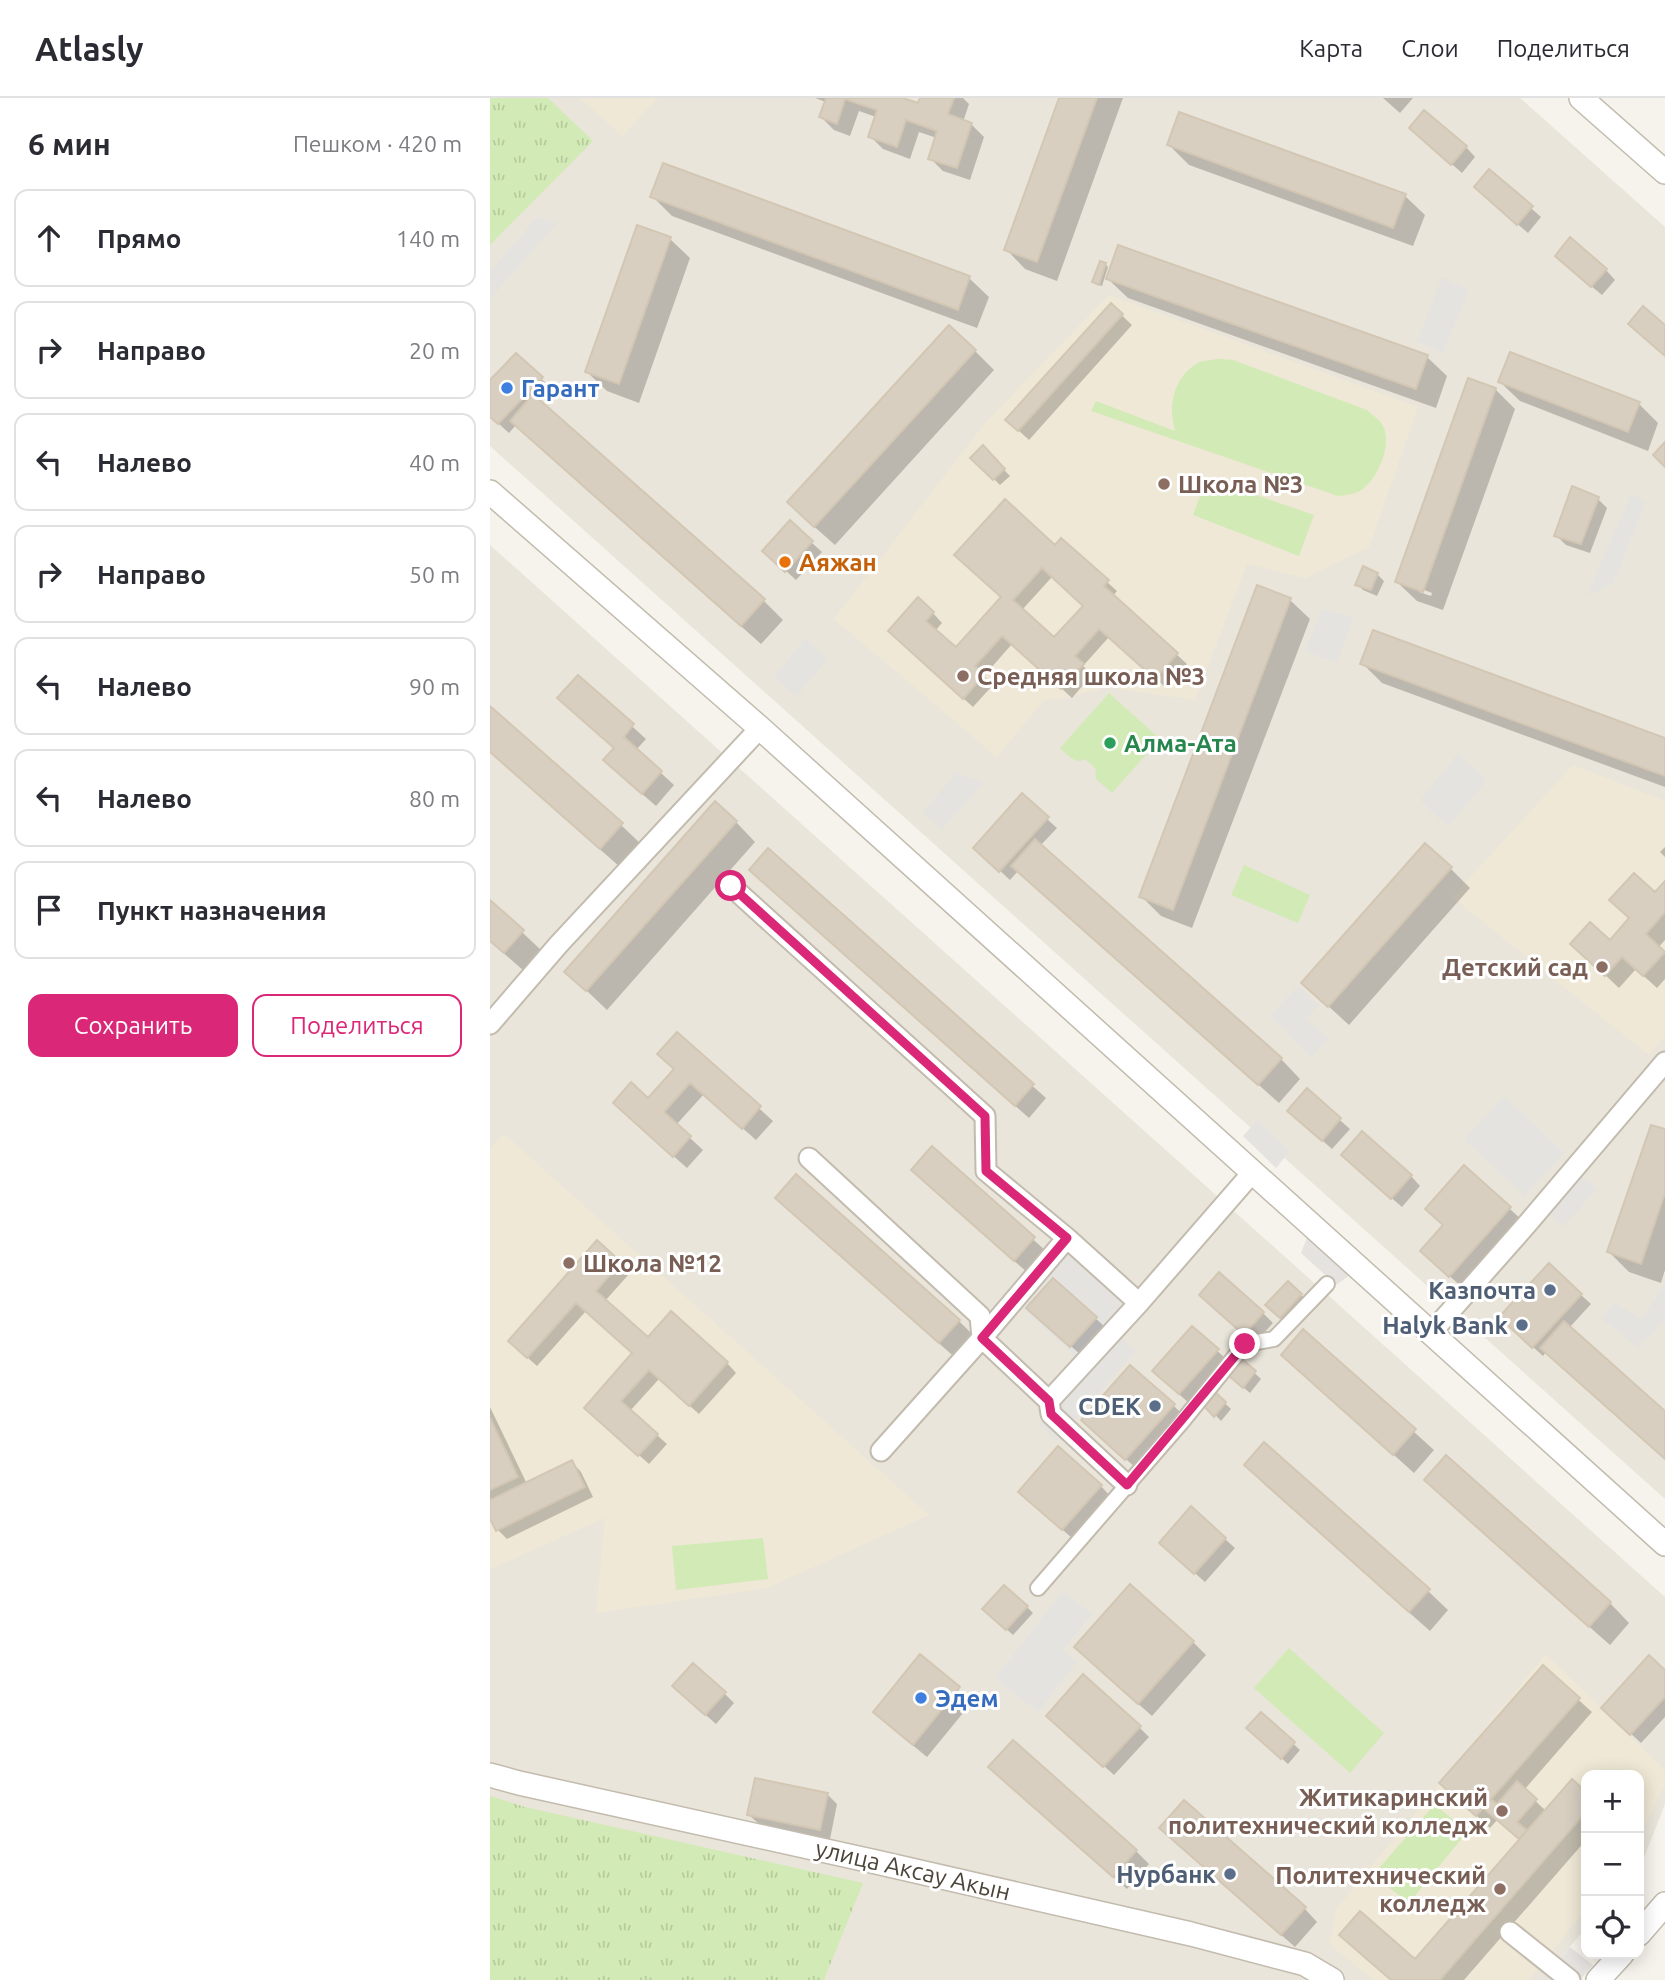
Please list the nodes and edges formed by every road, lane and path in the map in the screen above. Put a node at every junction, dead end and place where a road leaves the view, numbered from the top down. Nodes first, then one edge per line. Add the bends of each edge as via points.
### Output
1 (1581, 98) edge
2 (1665, 172) edge
3 (490, 492) edge
4 (760, 728) junction
5 (731, 886) dead end
6 (490, 1024) edge
7 (1665, 1062) edge
8 (808, 1158) dead end
9 (1252, 1173) junction
10 (1067, 1238) junction
11 (1327, 1284) dead end
12 (1139, 1303) junction
13 (1431, 1334) junction
14 (982, 1338) junction
15 (1049, 1401) junction
16 (881, 1451) dead end
17 (1127, 1485) junction
18 (1665, 1544) edge
19 (1038, 1588) dead end
20 (490, 1775) edge
21 (1665, 1904) edge
22 (1644, 1928) edge
23 (1510, 1932) dead end
24 (1617, 1959) edge
25 (1332, 1980) edge
26 (1570, 1980) edge
27 (1598, 1980) edge

1 - 2 street
3 - 4 street
4 - 6 street
4 - 9 street
5 - 10 street via 985,1116 986,1171
7 - 13 street
8 - 14 street via 980,1315
9 - 12 street
9 - 13 street
10 - 12 street
10 - 14 street
11 - 17 street via 1274,1339 1245,1344
12 - 15 street
13 - 18 street
14 - 15 street
14 - 16 street
15 - 17 street via 1051,1414
17 - 19 street
20 - 25 street, улица Аксау Акын via 1191,1934 1306,1964
21 - 22 street
23 - 26 street
24 - 27 street

